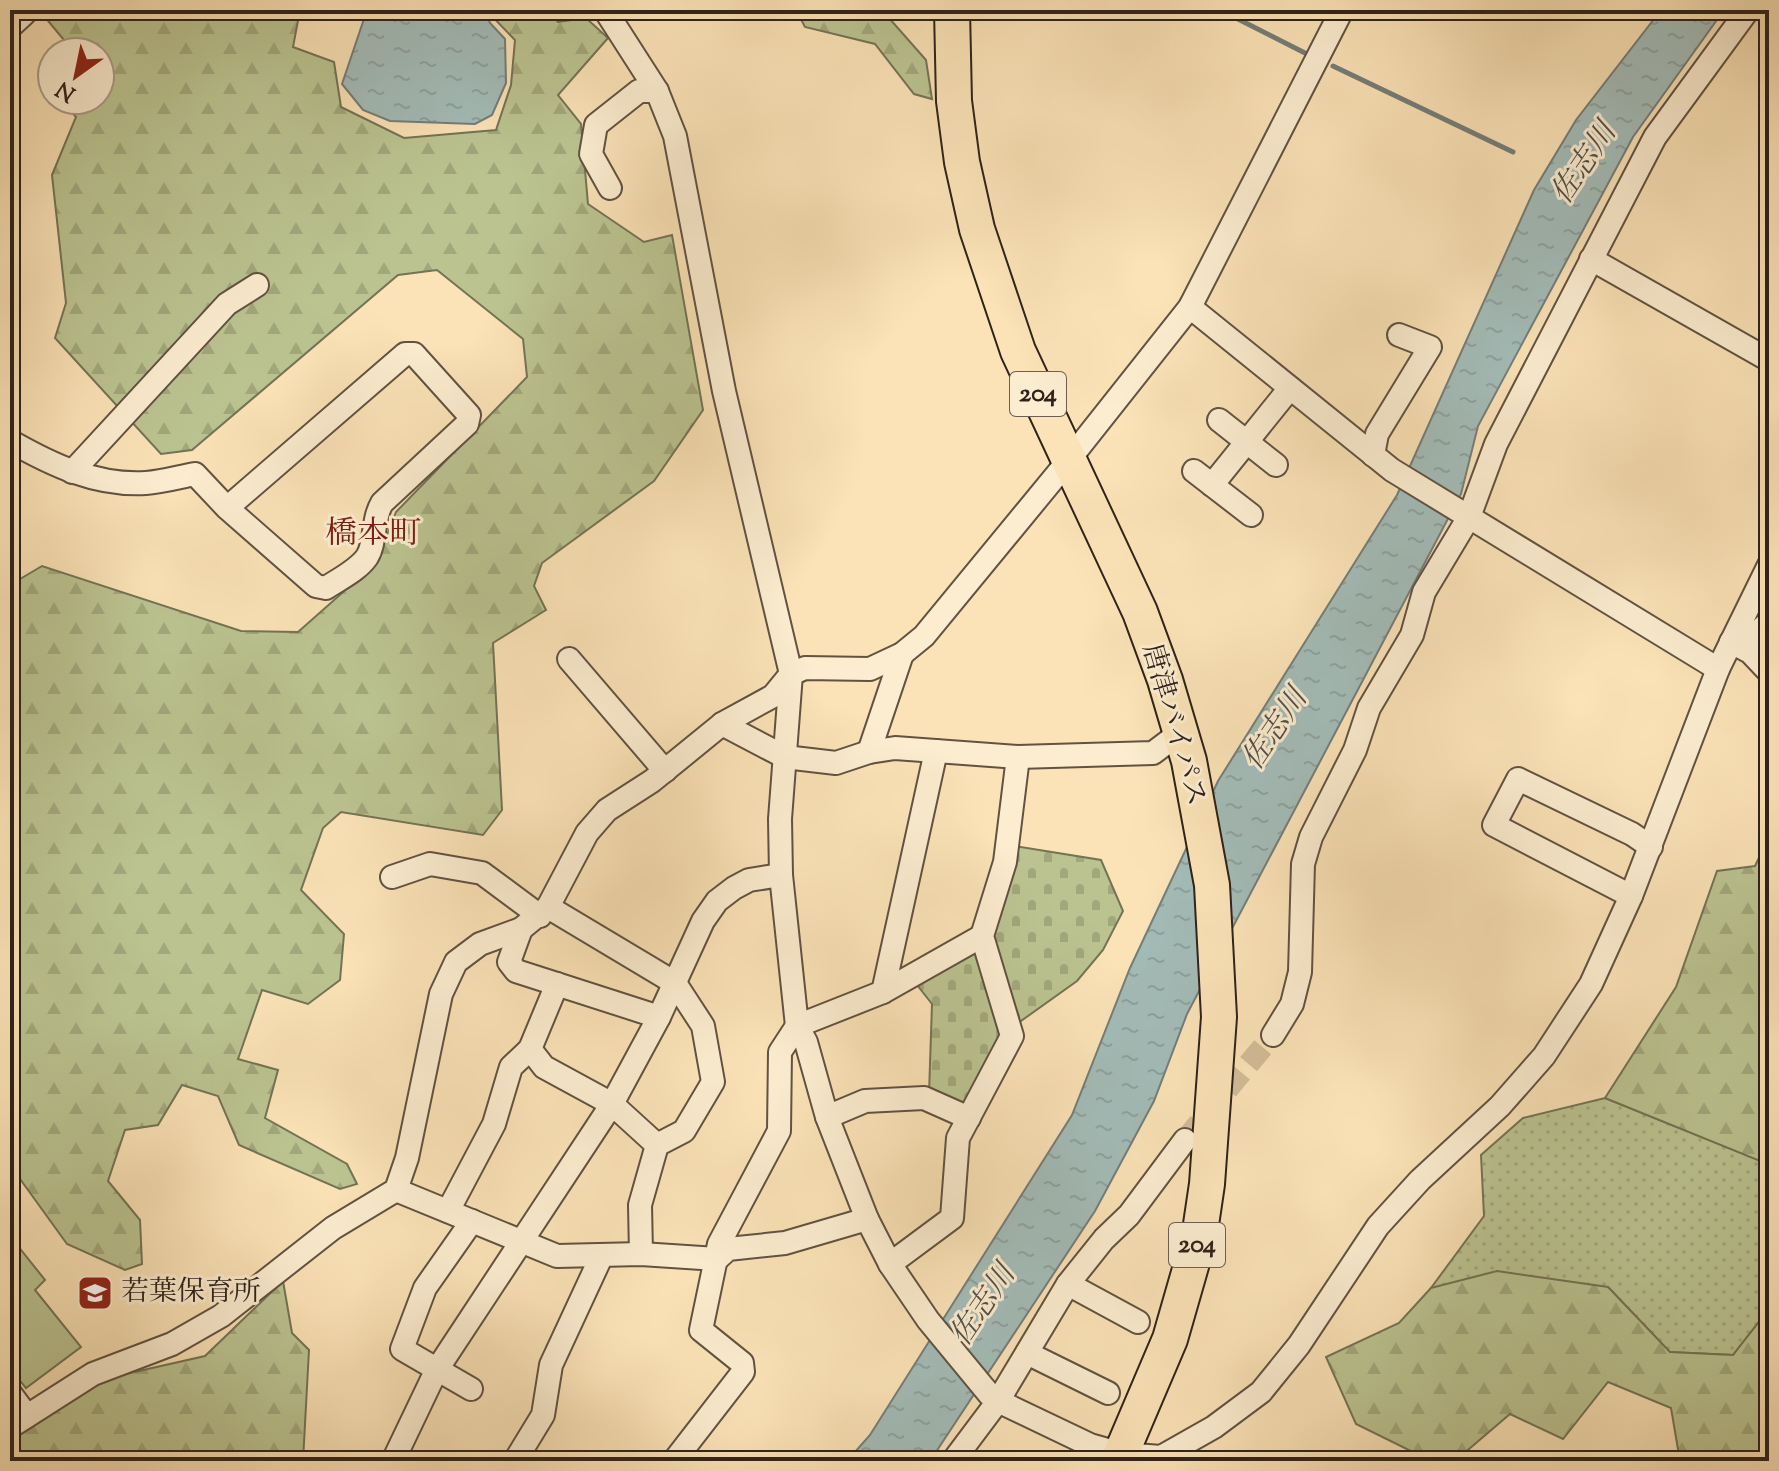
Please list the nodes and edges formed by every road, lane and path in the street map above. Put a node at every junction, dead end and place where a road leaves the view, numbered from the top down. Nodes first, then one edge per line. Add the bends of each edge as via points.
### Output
1 (605, 10) edge
2 (952, 10) edge
3 (1342, 10) edge
4 (1748, 10) edge
5 (657, 91) junction
6 (610, 188) dead end
7 (1591, 259) junction
8 (257, 285) dead end
9 (1190, 307) junction
10 (1399, 335) dead end
11 (1769, 360) edge
12 (1290, 388) junction
13 (1219, 420) dead end
14 (10, 441) edge
15 (1247, 442) junction
16 (1373, 455) junction
17 (1068, 461) junction
18 (1276, 465) dead end
19 (1194, 471) dead end
20 (72, 472) junction
21 (1212, 485) junction
22 (227, 508) junction
23 (1460, 512) junction
24 (1251, 515) dead end
25 (1769, 565) edge
26 (1769, 622) edge
27 (1731, 642) junction
28 (902, 654) junction
29 (569, 659) dead end
30 (1718, 669) junction
31 (1769, 672) edge
32 (791, 674) junction
33 (722, 724) junction
34 (1185, 746) junction
35 (936, 751) junction
36 (869, 752) junction
37 (785, 757) junction
38 (1018, 757) junction
39 (665, 771) junction
40 (1651, 847) junction
41 (781, 875) junction
42 (392, 877) dead end
43 (1631, 896) junction
44 (544, 912) junction
45 (521, 929) junction
46 (982, 936) junction
47 (675, 983) junction
48 (557, 984) junction
49 (883, 992) junction
50 (659, 1017) junction
51 (797, 1026) junction
52 (1273, 1035) tunnel mouth
53 (530, 1049) junction
54 (612, 1104) junction
55 (827, 1117) junction
56 (969, 1118) junction
57 (1185, 1140) tunnel mouth
58 (657, 1145) junction
59 (396, 1190) junction
60 (448, 1211) junction
61 (867, 1219) junction
62 (472, 1221) junction
63 (521, 1242) junction
64 (641, 1254) junction
65 (602, 1255) junction
66 (717, 1259) junction
67 (890, 1264) junction
68 (1068, 1284) junction
69 (1138, 1322) dead end
70 (1027, 1353) junction
71 (436, 1371) junction
72 (471, 1389) dead end
73 (10, 1393) edge
74 (1108, 1393) dead end
75 (994, 1398) junction
76 (19, 1421) edge
77 (409, 1426) junction
78 (1120, 1457) edge
79 (1164, 1459) edge
80 (393, 1461) edge
81 (412, 1461) edge
82 (515, 1461) edge
83 (674, 1461) edge
84 (953, 1461) edge

1 - 5 street
2 - 17 highway, 唐津バイパス / 204 via 954,101 977,229 1018,351
3 - 9 street
4 - 7 street via 1655,137
5 - 6 street via 639,91 596,125 591,154
5 - 32 street via 675,136 724,391
7 - 11 street
7 - 23 street
8 - 20 street via 227,304
9 - 12 street
9 - 17 street
10 - 16 street via 1430,347 1377,434
12 - 15 street
12 - 16 street
13 - 15 street
14 - 20 street
15 - 18 street
15 - 21 street
16 - 23 street
17 - 28 street via 924,636
17 - 34 highway, 唐津バイパス / 204 via 1140,612
19 - 21 street
20 - 22 street via 109,482 147,483 195,474
21 - 24 street
22 - 22 street via 405,354 414,354 469,415 467,424 382,503 375,514 369,555 326,588 316,586
23 - 30 street
23 - 52 street via 1424,592 1412,635 1369,708 1355,750 1311,837 1303,864 1300,972 1292,1004
25 - 27 street
26 - 27 street via 1755,634
27 - 30 street
27 - 31 street
28 - 32 street via 870,669 805,668
28 - 36 street
29 - 39 street
30 - 40 street
32 - 33 street via 773,696
32 - 37 street
33 - 37 street
33 - 39 street
34 - 38 street via 1153,753
34 - 78 highway, 唐津バイパス / 204 via 1212,885 1219,1017 1207,1184 1199,1238 1170,1339
35 - 36 street
35 - 38 street
35 - 49 street
36 - 37 street via 836,763
37 - 41 street
38 - 46 street via 1005,862
39 - 44 street via 607,810 587,833
40 - 43 street
40 - 43 street via 1518,779 1494,825
41 - 47 street via 749,880 717,901
41 - 51 street
42 - 44 street via 430,864 482,873
43 - 79 street via 1591,984 1544,1056 1378,1226 1261,1392
44 - 45 street
44 - 47 street
45 - 48 street via 509,962 516,971
45 - 59 street via 480,944 456,962 441,994
46 - 49 street
46 - 56 street via 1012,1036
47 - 50 street
47 - 58 street via 703,1026 713,1082 684,1131
48 - 50 street
48 - 53 street
49 - 51 street
50 - 54 street
51 - 55 street
51 - 66 street via 780,1052 779,1131 719,1244
53 - 54 street via 544,1067
53 - 60 street via 511,1067 494,1124
54 - 58 street
54 - 63 street
55 - 56 street via 865,1101 924,1098
55 - 61 street
56 - 67 street via 958,1138 952,1218
57 - 68 street
58 - 64 street via 640,1205
59 - 60 street
59 - 76 street via 333,1228 221,1316 172,1344 93,1374
60 - 62 street
61 - 66 street via 785,1243 728,1249
61 - 67 street
62 - 63 street
62 - 71 street via 425,1288 402,1349
63 - 65 street via 557,1256
63 - 71 street
64 - 65 street
64 - 66 street
65 - 82 street via 551,1365 543,1415
66 - 83 street via 701,1330 742,1363 743,1372
67 - 75 street via 928,1320
68 - 69 street
68 - 70 street
70 - 74 street
70 - 75 street
71 - 72 street
71 - 77 street
73 - 76 street
75 - 78 street
75 - 84 street
77 - 80 street
77 - 81 street
78 - 79 street

